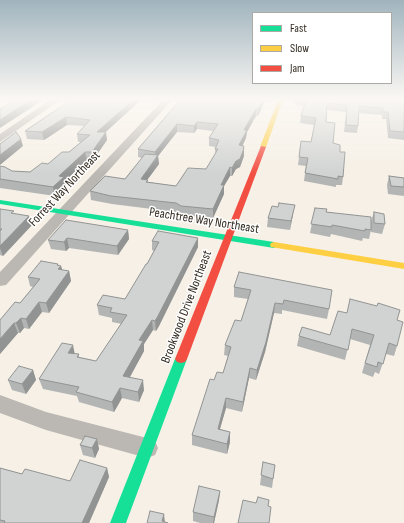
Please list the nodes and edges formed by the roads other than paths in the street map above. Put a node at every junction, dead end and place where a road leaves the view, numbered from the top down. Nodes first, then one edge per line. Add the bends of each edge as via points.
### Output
1 (21, 124) edge
2 (145, 124) edge
3 (272, 124) edge
4 (0, 139) edge
5 (0, 202) edge
6 (64, 212) junction
7 (228, 238) junction
8 (404, 266) edge
9 (0, 280) edge
10 (0, 404) edge
11 (147, 448) junction
12 (118, 523) edge

1 - 4 street
2 - 6 street, Forrest Way Northeast
3 - 7 street, Brookwood Drive Northeast
5 - 6 street, Peachtree Way Northeast
6 - 7 street, Peachtree Way Northeast
6 - 9 street, Forrest Way Northeast
7 - 8 street, Peachtree Way Northeast
7 - 11 street, Brookwood Drive Northeast
10 - 11 street via 46,421
11 - 12 street, Brookwood Drive Northeast

